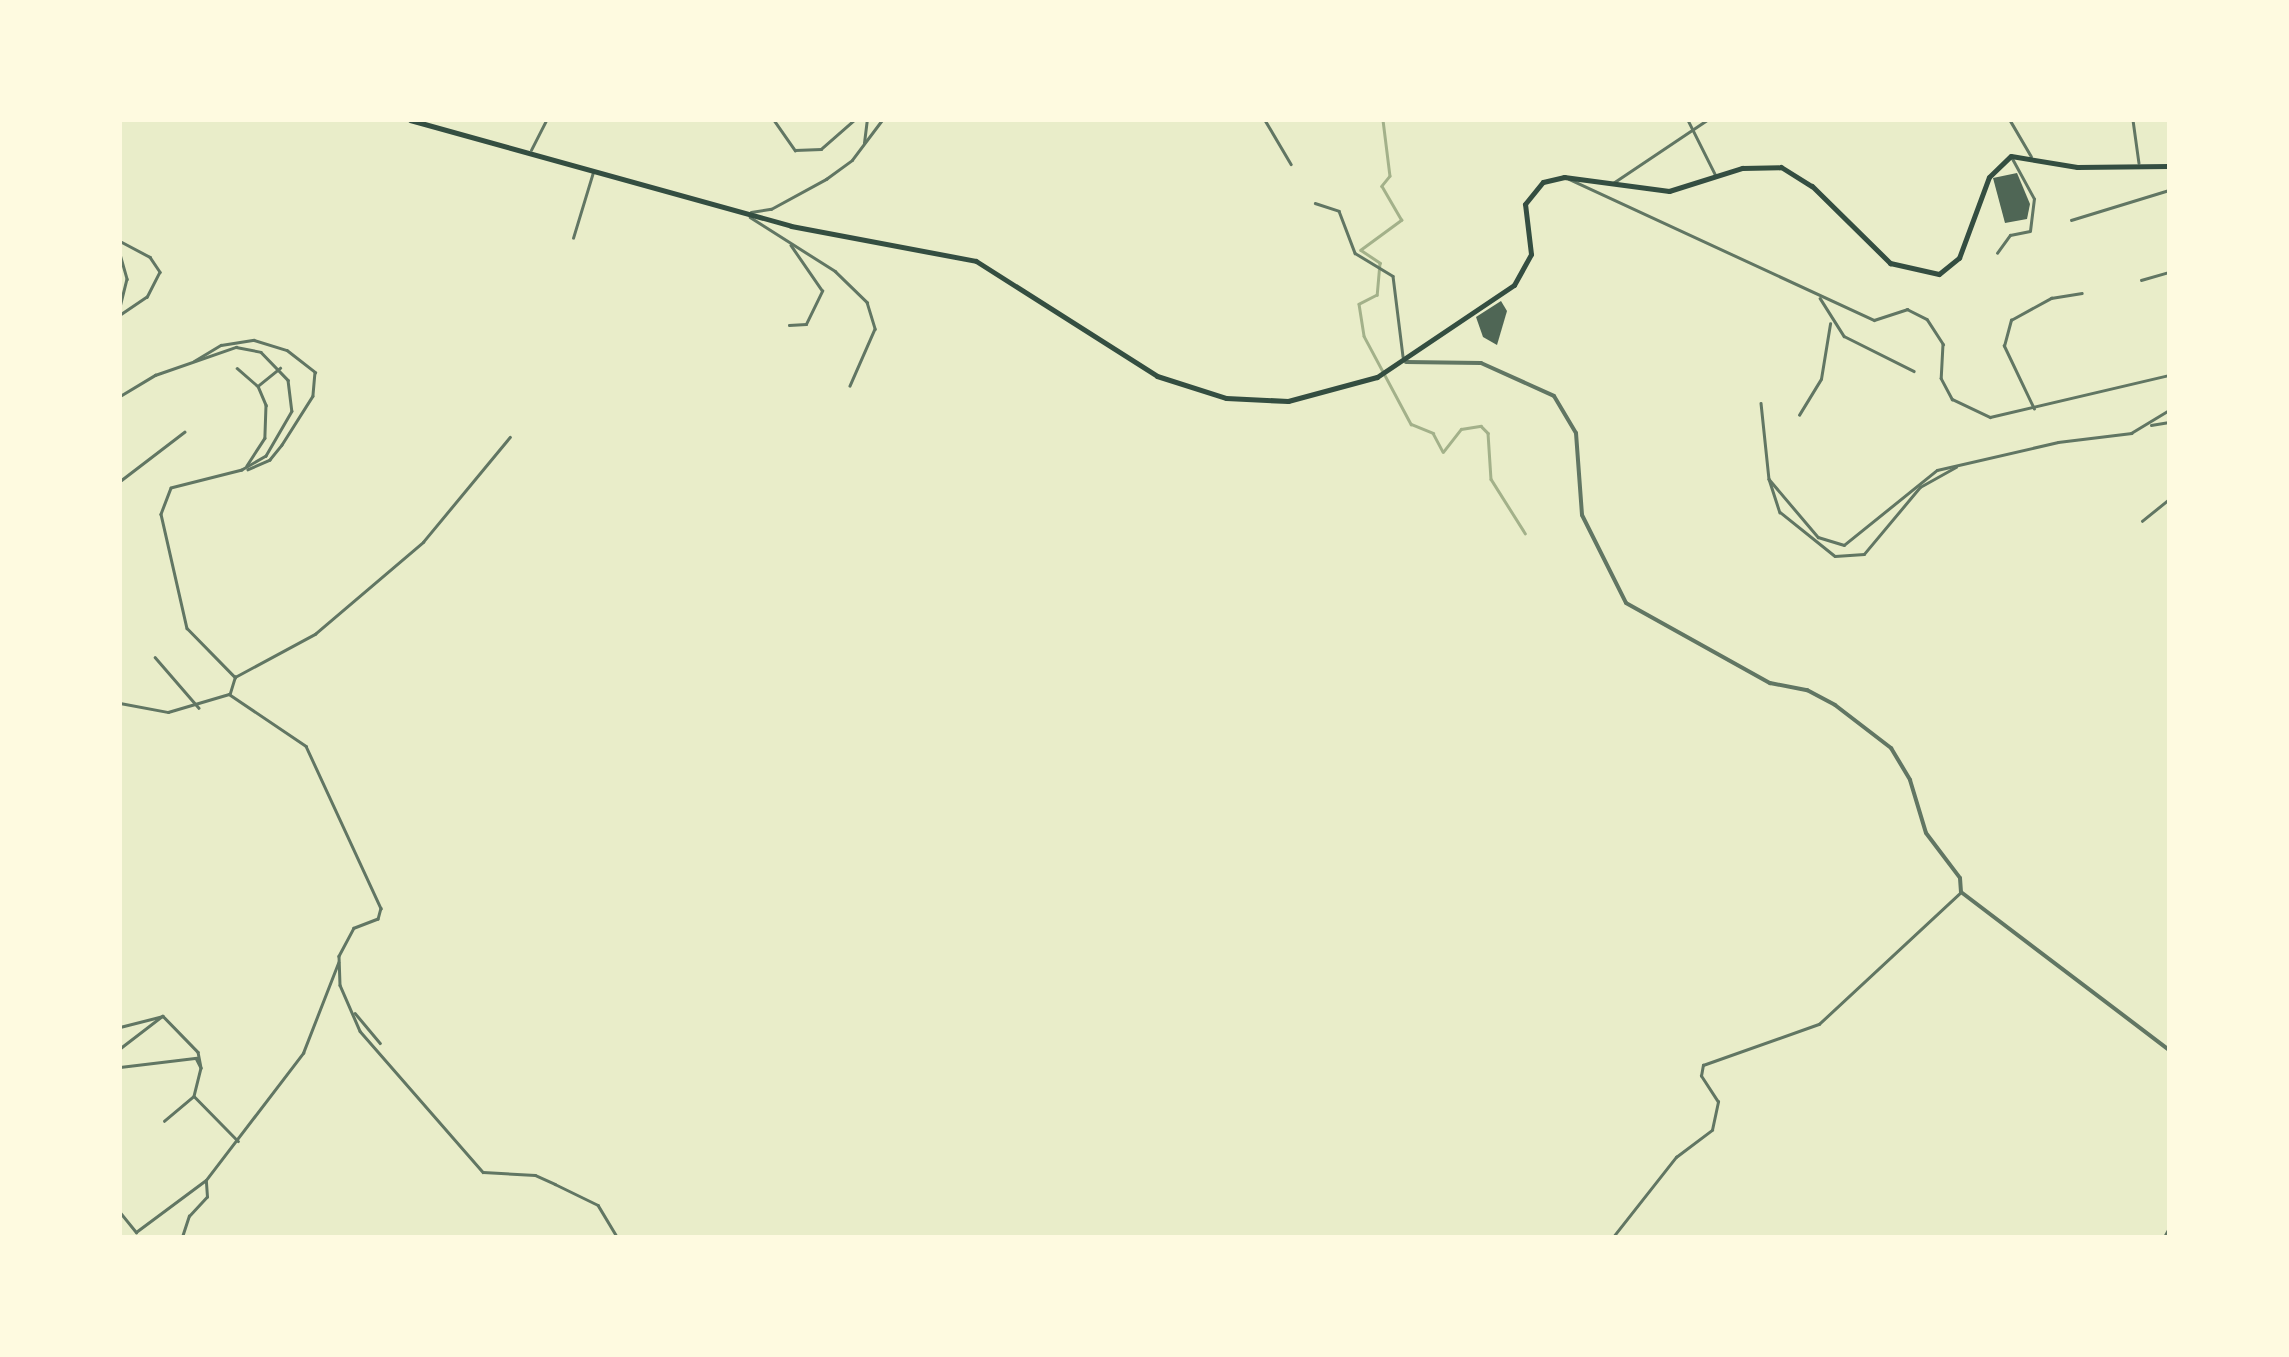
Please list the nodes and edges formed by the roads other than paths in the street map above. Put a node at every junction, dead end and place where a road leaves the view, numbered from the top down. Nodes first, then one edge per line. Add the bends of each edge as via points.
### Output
1 (410, 120) edge
2 (546, 120) edge
3 (774, 120) edge
4 (854, 120) edge
5 (868, 120) edge
6 (882, 120) edge
7 (1265, 120) edge
8 (1690, 120) edge
9 (1707, 120) edge
10 (2010, 120) edge
11 (2133, 120) edge
12 (1692, 130) junction
13 (863, 146) junction
14 (530, 153) junction
15 (2011, 156) junction
16 (2031, 156) junction
17 (1291, 164) dead end
18 (2139, 164) junction
19 (2169, 166) edge
20 (593, 172) junction
21 (1564, 177) junction
22 (1716, 177) junction
23 (1612, 183) junction
24 (2169, 190) edge
25 (1315, 203) dead end
26 (744, 213) junction
27 (2071, 220) dead end
28 (573, 238) dead end
29 (120, 240) edge
30 (790, 245) junction
31 (1996, 253) dead end
32 (120, 254) edge
33 (2169, 272) edge
34 (2141, 280) dead end
35 (2082, 293) dead end
36 (1818, 295) junction
37 (120, 308) edge
38 (120, 316) edge
39 (1831, 323) junction
40 (789, 326) dead end
41 (194, 362) junction
42 (1406, 362) junction
43 (237, 368) dead end
44 (280, 368) junction
45 (1914, 371) dead end
46 (2169, 375) edge
47 (258, 386) junction
48 (850, 386) dead end
49 (120, 396) edge
50 (1761, 403) dead end
51 (2035, 410) junction
52 (2169, 410) edge
53 (1799, 415) dead end
54 (2169, 422) edge
55 (2150, 425) junction
56 (184, 432) dead end
57 (510, 436) dead end
58 (1962, 464) junction
59 (242, 470) junction
60 (1769, 479) junction
61 (120, 482) edge
62 (2169, 499) edge
63 (2142, 521) dead end
64 (155, 657) dead end
65 (235, 677) junction
66 (229, 694) junction
67 (120, 703) edge
68 (199, 708) junction
69 (1961, 892) junction
70 (339, 956) junction
71 (350, 1008) junction
72 (164, 1016) junction
73 (120, 1027) edge
74 (380, 1042) dead end
75 (120, 1050) edge
76 (2169, 1050) edge
77 (120, 1067) edge
78 (201, 1068) junction
79 (194, 1096) junction
80 (164, 1122) dead end
81 (239, 1142) junction
82 (206, 1180) junction
83 (120, 1212) edge
84 (2169, 1228) edge
85 (182, 1237) edge
86 (618, 1237) edge
87 (1614, 1237) edge
88 (2164, 1237) edge

1 - 14 main road
2 - 14 street
3 - 4 street via 794,150 821,149
5 - 13 street
6 - 13 street
7 - 17 street
8 - 12 street
9 - 12 street
10 - 16 street
11 - 18 street
12 - 22 street
12 - 23 street
13 - 26 street via 801,195
14 - 20 main road
15 - 16 main road
15 - 22 main road via 1989,177 1959,258 1939,274 1890,262 1812,186 1782,168 1756,166
15 - 31 street via 2034,199 2030,231 2010,235
16 - 18 main road via 2076,167
18 - 19 main road
20 - 26 main road
20 - 28 street
21 - 23 main road
21 - 36 street
21 - 42 main road via 1543,182 1528,196 1531,254 1514,285
22 - 23 main road via 1669,190
24 - 27 street
25 - 42 street via 1339,212 1350,247 1393,276 1392,305
26 - 30 street
26 - 42 main road via 976,261 1124,360 1208,395 1288,400 1377,377
29 - 38 street via 160,272 147,296
30 - 40 street via 822,291 806,324
30 - 48 street via 835,271 871,312 875,329
32 - 37 street via 126,279
33 - 34 street
35 - 51 street via 2051,298 2011,320 2004,346
36 - 39 street
36 - 51 street via 1874,320 1907,309 1926,319 1943,344 1940,378 1952,399 1970,410 1990,417
39 - 45 street
39 - 53 street via 1821,378
41 - 44 street via 249,346
41 - 49 street
41 - 59 street via 222,345 254,340 287,350 315,372 312,396 282,445 260,468
42 - 69 street via 1481,363 1554,396 1576,433 1582,515 1626,603 1770,683 1821,697 1891,748 1910,780 1926,833 1960,878
43 - 47 street
44 - 47 street
44 - 59 street via 293,400 288,424 266,456
46 - 51 street
47 - 59 street via 266,405 265,438
50 - 60 street
52 - 55 street
54 - 55 street
55 - 58 street
56 - 61 street
57 - 65 street via 423,542 315,634
58 - 60 street via 1926,475 1844,545 1818,537
58 - 60 street via 1920,487 1876,545 1850,558 1821,550 1790,524
59 - 65 street via 171,488 161,514 186,628
62 - 63 street
64 - 68 street
65 - 66 street
66 - 68 street
66 - 70 street via 306,746 381,908 378,919 354,928
67 - 68 street via 168,712
69 - 76 street
69 - 87 street via 1820,1024 1703,1065 1701,1076 1718,1102 1712,1130 1676,1158
70 - 71 street
70 - 81 street via 303,1053
71 - 74 street
71 - 86 street via 398,1079 483,1172 513,1171 556,1184 598,1205
72 - 73 street
72 - 75 street
72 - 78 street via 198,1052
77 - 78 street via 196,1058
78 - 79 street
79 - 80 street
79 - 81 street
81 - 82 street
82 - 83 street via 136,1232
82 - 85 street via 207,1197 189,1216
84 - 88 street

